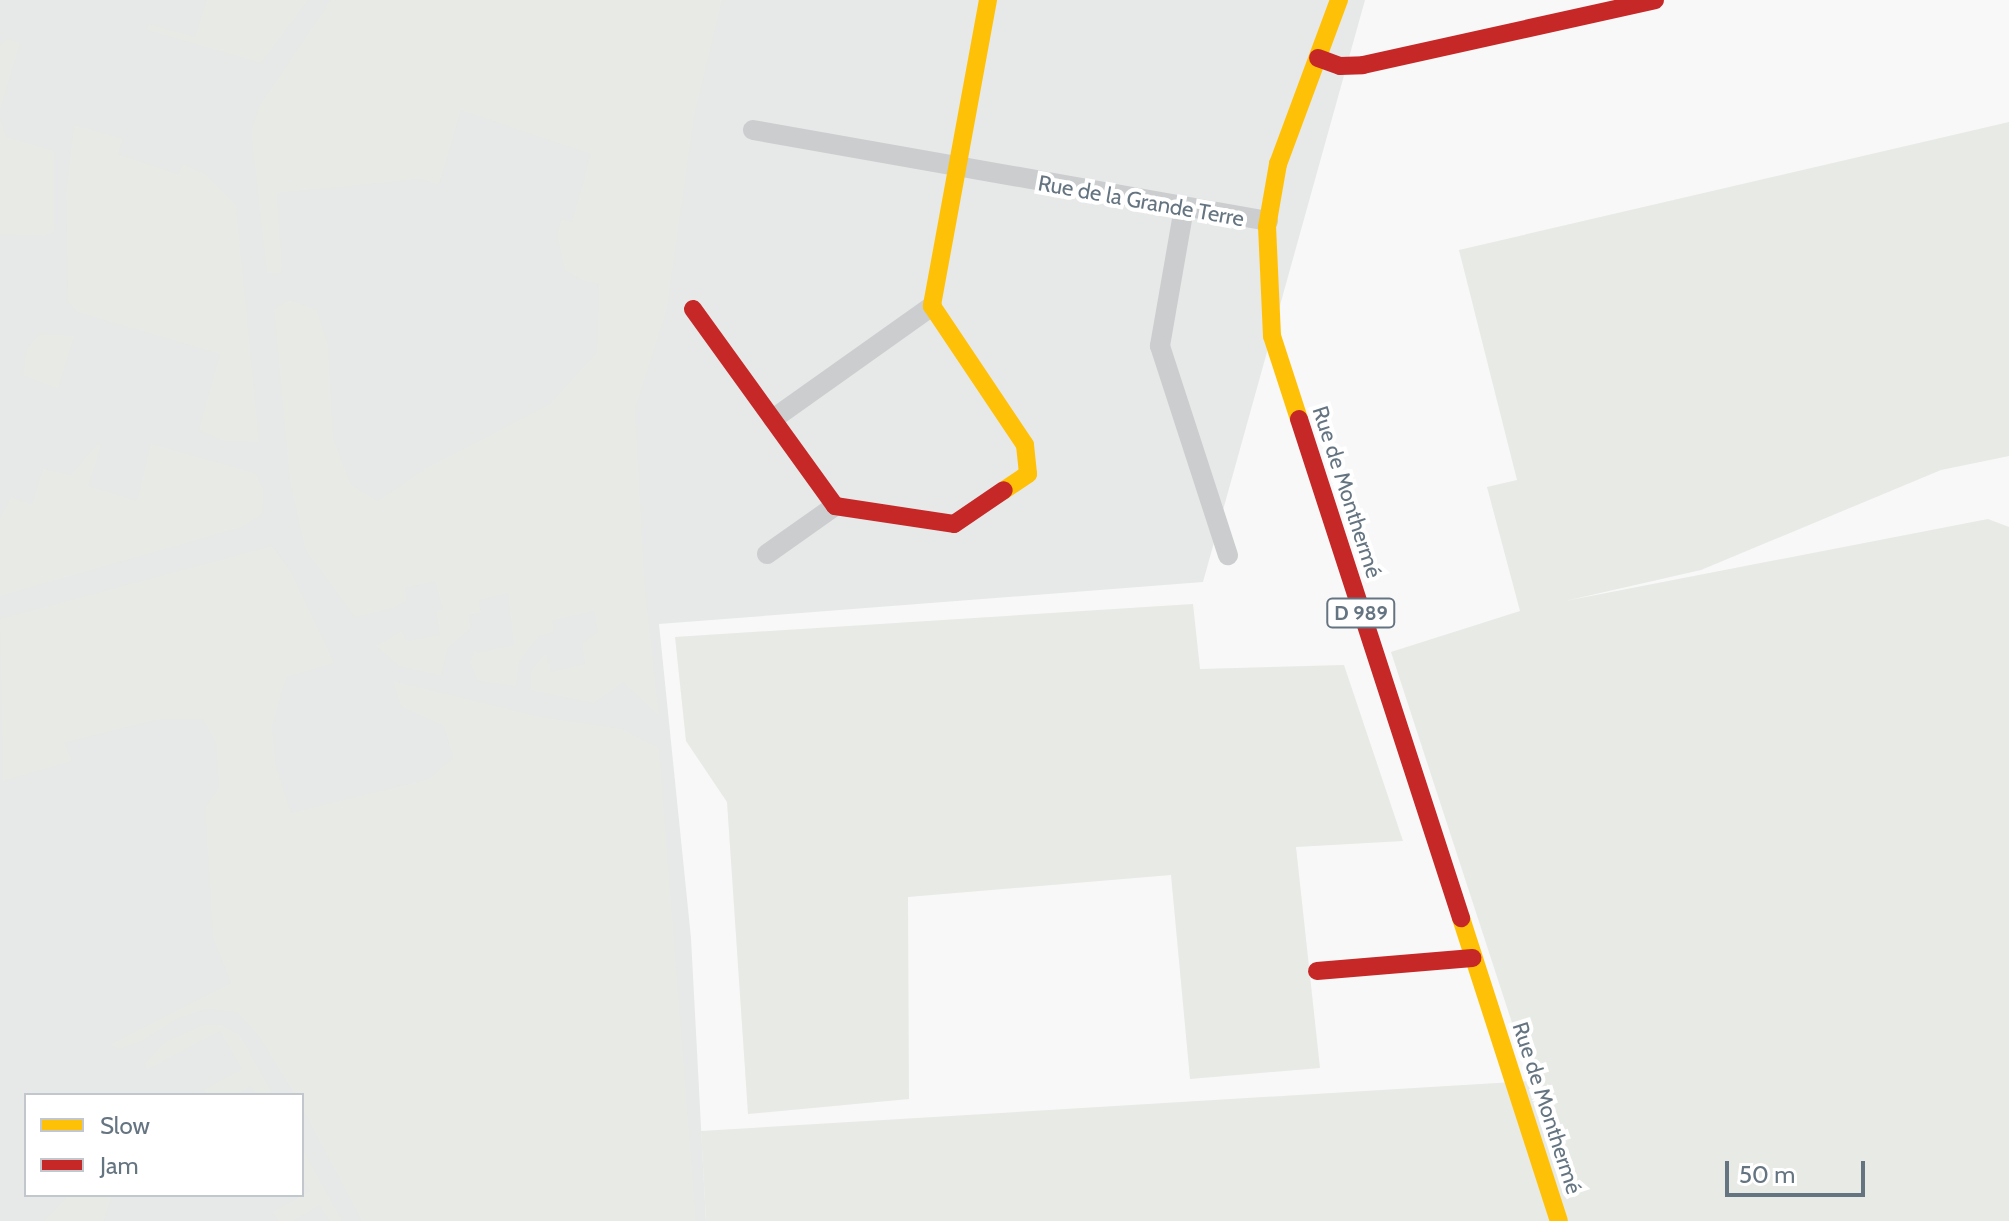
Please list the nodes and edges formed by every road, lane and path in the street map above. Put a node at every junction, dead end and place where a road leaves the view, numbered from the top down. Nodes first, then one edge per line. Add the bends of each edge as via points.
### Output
1 (988, 0) edge
2 (1339, 0) edge
3 (1655, 0) edge
4 (1318, 58) junction
5 (753, 130) dead end
6 (957, 168) junction
7 (1184, 208) junction
8 (1268, 221) junction
9 (932, 306) junction
10 (693, 309) dead end
11 (773, 419) junction
12 (835, 506) junction
13 (767, 554) dead end
14 (1228, 555) dead end
15 (1472, 958) junction
16 (1317, 971) dead end
17 (1559, 1221) edge

1 - 6 street
2 - 4 street, Rue de Monthermé / D 989
3 - 4 street via 1363,65 1340,66
4 - 8 street, Rue de Monthermé / D 989 via 1278,164
5 - 6 street, Rue de la Grande Terre
6 - 7 street, Rue de la Grande Terre
6 - 9 street
7 - 8 street, Rue de la Grande Terre
7 - 14 street via 1160,346
8 - 15 street, Rue de Monthermé / D 989 via 1272,336
9 - 11 street
9 - 12 street via 1025,445 1028,474 954,524
10 - 11 street
11 - 12 street
12 - 13 street
15 - 16 street
15 - 17 street, Rue de Monthermé / D 989

